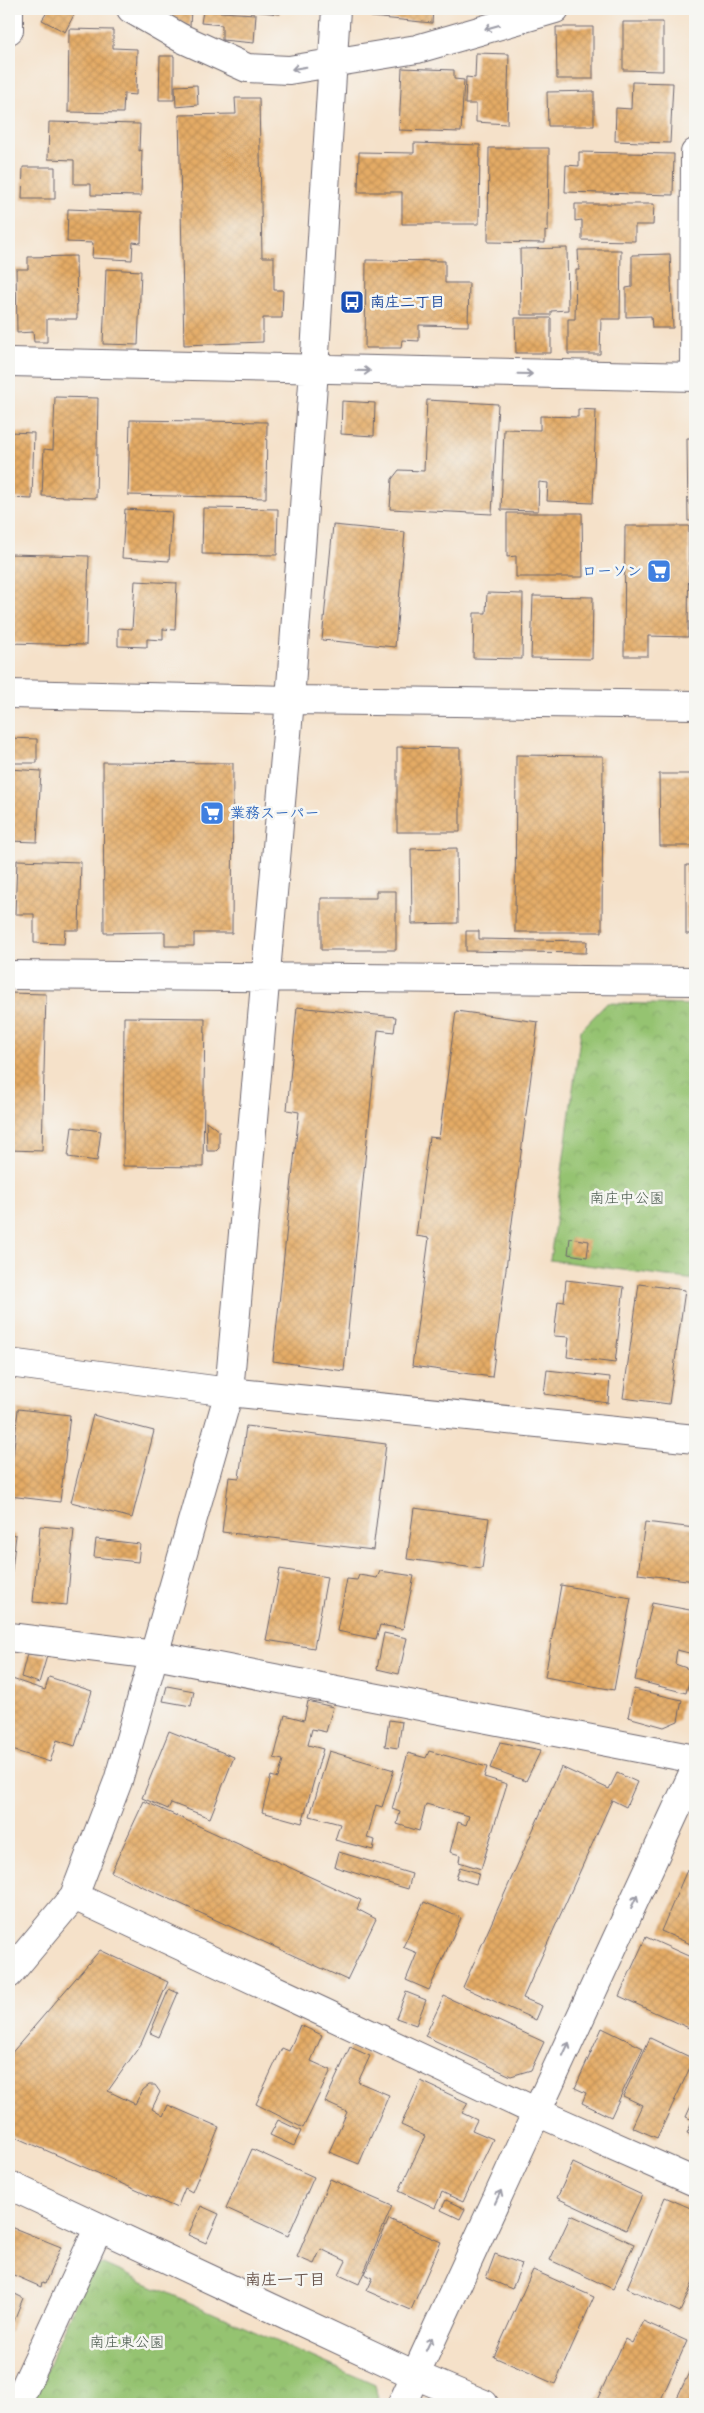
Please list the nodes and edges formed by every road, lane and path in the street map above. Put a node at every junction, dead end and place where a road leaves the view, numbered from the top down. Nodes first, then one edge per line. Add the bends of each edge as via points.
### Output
1 (9, 9) edge
2 (131, 9) edge
3 (336, 9) edge
4 (556, 9) edge
5 (9, 30) edge
6 (332, 63) junction
7 (695, 153) edge
8 (9, 362) edge
9 (314, 370) junction
10 (695, 376) edge
11 (9, 694) edge
12 (290, 700) junction
13 (695, 705) edge
14 (9, 975) edge
15 (266, 976) junction
16 (695, 980) edge
17 (9, 1364) edge
18 (229, 1392) junction
19 (695, 1439) edge
20 (9, 1637) edge
21 (155, 1655) junction
22 (695, 1759) edge
23 (695, 1769) edge
24 (74, 1896) junction
25 (9, 1974) edge
26 (537, 2112) junction
27 (695, 2182) edge
28 (9, 2185) edge
29 (99, 2227) junction
30 (415, 2375) junction
31 (17, 2404) edge
32 (402, 2404) edge
33 (484, 2404) edge

1 - 5 street
6 -> 2 street via 289,70 247,68 181,38
3 - 6 street
4 -> 6 street via 417,49
6 - 9 street
7 - 10 street
8 - 9 street
9 -> 10 street
9 - 12 street
11 - 12 street
12 - 13 street
12 - 15 street
14 - 15 street
15 - 16 street
15 - 18 street
17 - 18 street
18 - 19 street
18 - 21 street
20 - 21 street
21 - 22 street
21 - 24 street via 118,1781
26 -> 23 street
24 - 25 street
24 - 26 street
26 - 27 street
30 -> 26 street
28 - 29 street
29 - 30 street
29 - 31 street
30 - 32 street
30 - 33 street

